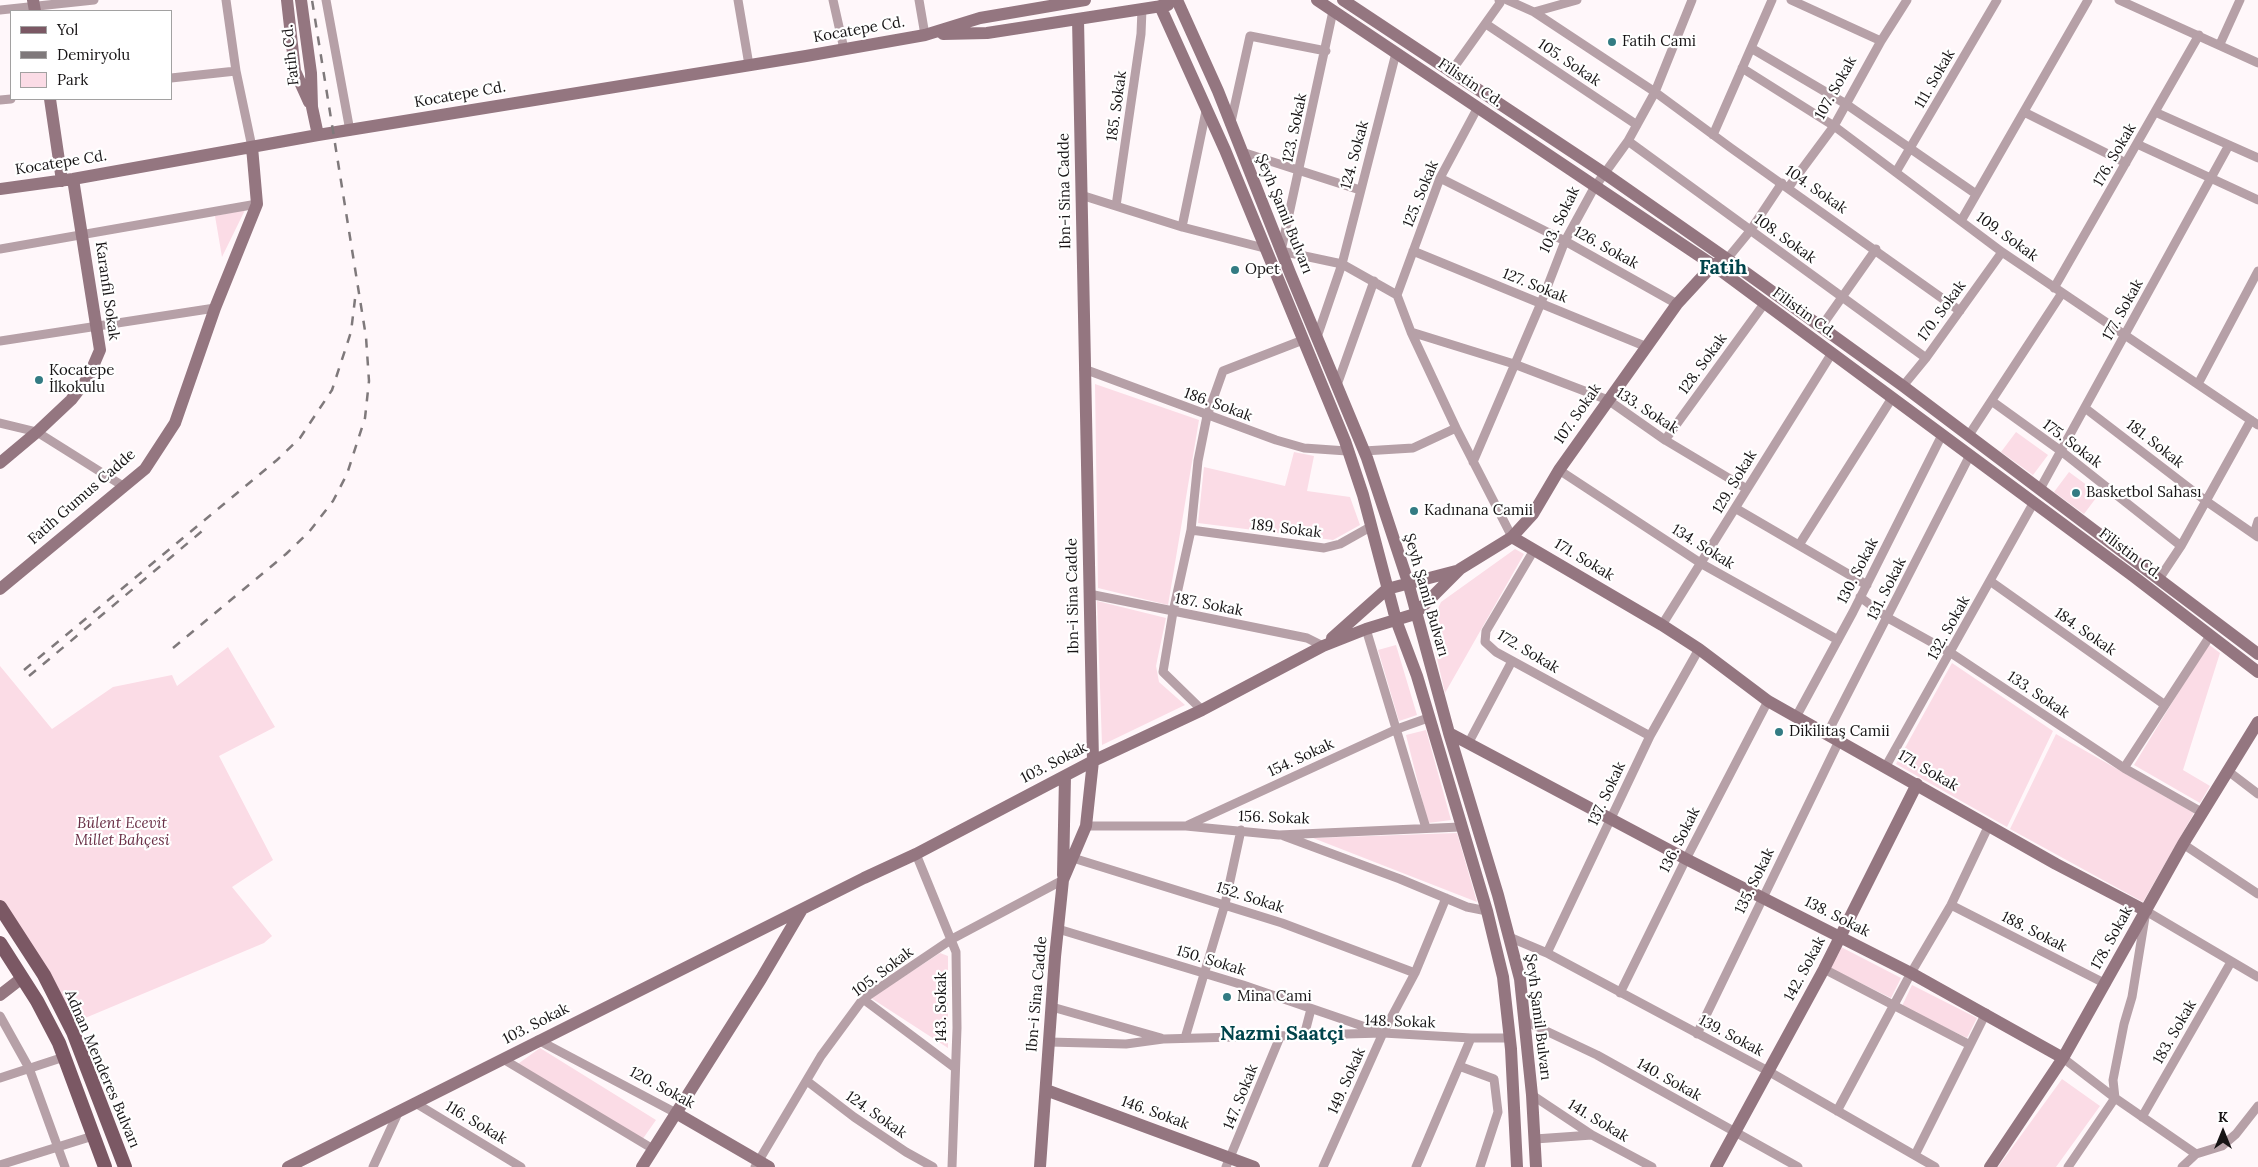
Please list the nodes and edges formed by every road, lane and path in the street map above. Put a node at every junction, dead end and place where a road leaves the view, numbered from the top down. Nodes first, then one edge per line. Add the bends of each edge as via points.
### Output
1 (94, 0) edge
2 (226, 0) edge
3 (287, 0) edge
4 (301, 0) edge
5 (326, 0) edge
6 (738, 0) edge
7 (833, 0) edge
8 (919, 0) edge
9 (1085, 0) edge
10 (1176, 0) edge
11 (1317, 0) edge
12 (1343, 0) edge
13 (1499, 0) edge
14 (1507, 0) edge
15 (1577, 0) edge
16 (1692, 0) edge
17 (1772, 0) edge
18 (1791, 0) edge
19 (1907, 0) edge
20 (1997, 0) edge
21 (2088, 0) edge
22 (2119, 0) edge
23 (2240, 0) edge
24 (2135, 3) edge
25 (1046, 4) edge
26 (1152, 5) edge
27 (34, 6) edge
28 (0, 10) edge
29 (1333, 11) junction
30 (1534, 12) junction
31 (1078, 19) junction
32 (1486, 24) junction
33 (925, 35) junction
34 (2199, 35) junction
35 (1881, 41) junction
36 (2220, 44) junction
37 (1750, 48) junction
38 (844, 50) junction
39 (1326, 50) junction
40 (1396, 53) junction
41 (2258, 63) edge
42 (749, 65) junction
43 (1742, 68) junction
44 (236, 71) junction
45 (1450, 73) junction
46 (172, 78) edge
47 (1655, 92) junction
48 (50, 100) edge
49 (1846, 104) junction
50 (312, 107) junction
51 (1478, 107) junction
52 (1206, 111) junction
53 (2024, 112) junction
54 (2155, 112) junction
55 (1231, 122) junction
56 (1637, 125) junction
57 (1834, 126) junction
58 (350, 130) junction
59 (318, 135) junction
60 (1713, 135) junction
61 (1628, 141) junction
62 (2137, 144) junction
63 (2230, 145) junction
64 (252, 147) junction
65 (1911, 147) junction
66 (1242, 152) junction
67 (2258, 158) edge
68 (2126, 163) junction
69 (1300, 170) junction
70 (1896, 172) junction
71 (1604, 173) junction
72 (1440, 178) junction
73 (2213, 178) junction
74 (67, 180) junction
75 (1785, 186) junction
76 (1594, 188) junction
77 (0, 189) edge
78 (1360, 190) junction
79 (1976, 194) junction
80 (1081, 195) junction
81 (2258, 200) edge
82 (257, 204) junction
83 (1116, 206) junction
84 (1961, 221) junction
85 (1182, 227) junction
86 (1750, 231) junction
87 (82, 233) junction
88 (1565, 241) junction
89 (1264, 248) junction
90 (0, 249) edge
91 (1876, 249) junction
92 (1413, 251) junction
93 (1282, 252) junction
94 (2002, 252) junction
95 (1727, 259) junction
96 (1342, 264) junction
97 (1713, 265) junction
98 (2258, 271) edge
99 (1374, 282) junction
100 (2058, 290) junction
101 (1397, 295) junction
102 (1842, 299) junction
103 (1541, 303) junction
104 (1677, 304) junction
105 (1764, 304) junction
106 (215, 308) junction
107 (1960, 311) junction
108 (98, 326) junction
109 (1821, 327) junction
110 (1412, 332) junction
111 (2125, 333) junction
112 (1317, 338) junction
113 (1303, 340) junction
114 (0, 341) edge
115 (1647, 347) junction
116 (1832, 352) junction
117 (1926, 358) junction
118 (1514, 364) junction
119 (1084, 369) junction
120 (2198, 384) junction
121 (1337, 385) junction
122 (1903, 386) junction
123 (1892, 398) junction
124 (1608, 400) junction
125 (1993, 402) junction
126 (2085, 408) junction
127 (1207, 416) junction
128 (0, 423) edge
129 (2255, 423) edge
130 (1456, 428) junction
131 (37, 432) junction
132 (1942, 436) junction
133 (1969, 436) junction
134 (1665, 440) junction
135 (1347, 451) junction
136 (1364, 452) junction
137 (2061, 452) junction
138 (1970, 455) junction
139 (0, 462) edge
140 (1473, 462) junction
141 (1559, 470) junction
142 (123, 486) junction
143 (1746, 489) junction
144 (2040, 489) junction
145 (2206, 501) junction
146 (2034, 502) junction
147 (1735, 508) junction
148 (2258, 521) edge
149 (1372, 526) junction
150 (1191, 530) junction
151 (2256, 536) edge
152 (1512, 537) junction
153 (1798, 545) junction
154 (2182, 546) junction
155 (1534, 550) junction
156 (1702, 564) junction
157 (1460, 569) junction
158 (2159, 579) junction
159 (1990, 581) junction
160 (1408, 582) junction
161 (1866, 585) junction
162 (0, 588) edge
163 (1387, 589) junction
164 (1089, 594) junction
165 (1860, 597) junction
166 (1173, 612) junction
167 (1415, 614) junction
168 (1888, 618) junction
169 (1396, 620) junction
170 (1662, 625) junction
171 (1366, 629) junction
172 (2210, 636) junction
173 (1838, 640) junction
174 (1323, 646) junction
175 (1699, 650) junction
176 (1951, 653) junction
177 (2258, 654) edge
178 (1512, 661) junction
179 (2258, 672) edge
180 (1768, 701) junction
181 (2165, 705) junction
182 (1202, 710) junction
183 (1796, 717) junction
184 (1428, 718) junction
185 (2258, 722) edge
186 (1396, 729) junction
187 (1449, 733) junction
188 (1827, 734) junction
189 (1650, 736) junction
190 (1839, 741) junction
191 (1469, 742) junction
192 (1093, 761) junction
193 (1886, 766) junction
194 (2124, 768) junction
195 (2228, 771) junction
196 (1065, 776) junction
197 (1917, 784) junction
198 (2258, 794) edge
199 (2203, 813) junction
200 (1611, 819) junction
201 (1990, 825) junction
202 (1086, 826) junction
203 (1186, 826) junction
204 (1460, 827) junction
205 (1426, 828) junction
206 (1241, 830) junction
207 (1279, 834) junction
208 (2183, 844) junction
209 (916, 854) junction
210 (1073, 858) junction
211 (1686, 859) junction
212 (1063, 880) junction
213 (2258, 894) edge
214 (1446, 898) junction
215 (1763, 898) junction
216 (1225, 904) junction
217 (1950, 905) junction
218 (0, 907) edge
219 (2146, 910) junction
220 (801, 911) junction
221 (1486, 911) junction
222 (1058, 929) junction
223 (1840, 936) junction
224 (1509, 937) junction
225 (952, 939) junction
226 (0, 943) edge
227 (1547, 953) junction
228 (2231, 962) junction
229 (1824, 969) junction
230 (1203, 973) junction
231 (1415, 973) junction
232 (1911, 973) junction
233 (2258, 977) edge
234 (22, 978) junction
235 (2106, 984) junction
236 (1620, 993) junction
237 (0, 995) edge
238 (863, 999) junction
239 (1052, 1006) junction
240 (1894, 1006) junction
241 (1311, 1009) junction
242 (1986, 1013) junction
243 (0, 1016) edge
244 (1525, 1021) junction
245 (1383, 1033) junction
246 (1697, 1034) junction
247 (1304, 1036) junction
248 (1280, 1037) junction
249 (1184, 1038) junction
250 (1471, 1038) junction
251 (1510, 1038) junction
252 (1163, 1039) junction
253 (538, 1040) junction
254 (1049, 1042) junction
255 (1970, 1045) junction
256 (64, 1057) junction
257 (2063, 1058) junction
258 (503, 1059) junction
259 (1459, 1066) junction
260 (29, 1068) junction
261 (955, 1068) junction
262 (1768, 1071) junction
263 (0, 1078) edge
264 (807, 1080) junction
265 (1046, 1090) junction
266 (1532, 1095) junction
267 (2115, 1098) junction
268 (417, 1104) junction
269 (2258, 1106) edge
270 (1837, 1111) junction
271 (398, 1113) junction
272 (676, 1113) junction
273 (2142, 1117) junction
274 (1735, 1132) junction
275 (93, 1136) junction
276 (1592, 1136) junction
277 (1535, 1139) junction
278 (58, 1147) junction
279 (654, 1149) junction
280 (2196, 1154) junction
281 (1914, 1155) junction
282 (1229, 1163) edge
283 (1634, 1163) edge
284 (0, 1165) edge
285 (761, 1165) edge
286 (65, 1167) edge
287 (105, 1167) edge
288 (125, 1167) edge
289 (288, 1167) edge
290 (373, 1167) edge
291 (521, 1167) edge
292 (642, 1167) edge
293 (933, 1167) edge
294 (952, 1167) edge
295 (1040, 1167) edge
296 (1254, 1167) edge
297 (1324, 1167) edge
298 (1416, 1167) edge
299 (1480, 1167) edge
300 (1517, 1167) edge
301 (1536, 1167) edge
302 (1652, 1167) edge
303 (1716, 1167) edge
304 (1798, 1167) edge
305 (1935, 1167) edge
306 (1990, 1167) edge
307 (2068, 1167) edge
308 (2183, 1167) edge

1 - 27 street
2 - 44 street
3 - 50 main road, Fatih Cd. via 295,71
4 - 50 main road, Fatih Cd.
5 - 58 street
6 - 42 street
7 - 38 street
8 - 33 street
9 - 25 main road, Kocatepe Cd.
10 - 26 main road, Kocatepe Cd. via 1170,4
10 - 55 main road, Şeyh Şamil Bulvarı
11 - 29 main road, Filistin Cd.
12 - 45 main road, Filistin Cd.
13 - 32 street
14 - 30 street, 104. Sokak
15 - 30 street
16 - 47 street, 103. Sokak
17 - 37 street
18 - 35 street
19 - 35 street, 107. Sokak
20 - 65 street, 111. Sokak
21 - 53 street
22 - 24 street
23 - 36 street
24 - 34 street
25 - 33 main road, Kocatepe Cd. via 980,18
26 - 31 main road, Kocatepe Cd.
26 - 52 main road, Şeyh Şamil Bulvarı
26 - 83 street, 185. Sokak via 1141,34
27 - 28 street
29 - 39 street, 123. Sokak
29 - 40 main road, Filistin Cd.
30 - 47 street, 104. Sokak
31 - 33 main road, Kocatepe Cd. via 987,33
31 - 80 main road, Ibn-i Sina Cadde
32 - 45 street
32 - 56 street, 105. Sokak
33 - 38 main road, Kocatepe Cd.
34 - 36 street
34 - 54 street, 176. Sokak
35 - 49 street, 107. Sokak
36 - 41 street
37 - 43 street
37 - 49 street
38 - 42 main road, Kocatepe Cd.
39 - 55 street via 1250,36
39 - 69 street, 123. Sokak
40 - 51 main road, Filistin Cd.
40 - 78 street, 124. Sokak
42 - 58 main road, Kocatepe Cd.
43 - 57 street, 109. Sokak
43 - 60 street
44 - 46 street
44 - 64 street
45 - 71 main road, Filistin Cd.
47 - 56 street, 103. Sokak
47 - 60 street, 104. Sokak
48 - 74 main road, Karanfil Sokak
49 - 57 street, 107. Sokak
49 - 65 street
50 - 59 main road, Fatih Cd.
51 - 72 street, 125. Sokak
51 - 76 main road, Filistin Cd.
52 - 85 street
52 - 89 main road, Şeyh Şamil Bulvarı
53 - 68 street
53 - 79 street
54 - 62 street, 176. Sokak
54 - 63 street
55 - 66 main road, Şeyh Şamil Bulvarı
56 - 61 street, 103. Sokak
57 - 70 street, 109. Sokak
57 - 75 street, 107. Sokak
58 - 59 main road, Kocatepe Cd.
59 - 64 main road, Kocatepe Cd.
60 - 75 street, 104. Sokak
61 - 71 street, 103. Sokak
61 - 86 street, 108. Sokak
62 - 68 street, 176. Sokak
62 - 73 street
63 - 67 street
63 - 73 street, 177. Sokak
64 - 74 main road, Kocatepe Cd.
64 - 82 main road
65 - 70 street, 111. Sokak
65 - 79 street
66 - 69 street
66 - 93 main road, Şeyh Şamil Bulvarı
68 - 100 street, 176. Sokak
69 - 78 street
69 - 93 street, 123. Sokak
70 - 84 street, 109. Sokak
71 - 76 street, 103. Sokak
71 - 95 main road, Filistin Cd.
72 - 88 street, 126. Sokak
72 - 92 street, 125. Sokak
73 - 81 street
73 - 111 street, 177. Sokak
74 - 77 main road, Kocatepe Cd.
74 - 87 main road, Karanfil Sokak
75 - 86 street, 107. Sokak
75 - 91 street, 104. Sokak
76 - 88 street, 103. Sokak
76 - 97 main road, Filistin Cd.
78 - 96 street, 124. Sokak
79 - 84 street
80 - 83 street
80 - 119 main road, Ibn-i Sina Cadde
82 - 87 street
82 - 106 main road, Fatih Gumus Cadde
83 - 85 street
84 - 94 street, 109. Sokak
85 - 89 street
86 - 95 street, 107. Sokak
86 - 102 street, 108. Sokak
87 - 90 street
87 - 108 main road, Karanfil Sokak
88 - 103 street, 103. Sokak
88 - 104 street, 126. Sokak
89 - 113 main road, Şeyh Şamil Bulvarı
91 - 102 street
91 - 107 street, 104. Sokak
92 - 101 street, 125. Sokak
92 - 103 street, 127. Sokak
93 - 96 street
93 - 112 main road, Şeyh Şamil Bulvarı
94 - 100 street, 109. Sokak
94 - 107 street, 170. Sokak
95 - 97 main road
95 - 109 main road, Filistin Cd.
96 - 99 street
96 - 112 street, 124. Sokak
97 - 104 main road, 107. Sokak
97 - 105 main road, Filistin Cd.
98 - 120 street
99 - 101 street
99 - 121 street
100 - 111 street, 109. Sokak
100 - 125 street, 176. Sokak
101 - 110 street
102 - 109 street
102 - 117 street, 108. Sokak
103 - 115 street, 127. Sokak
103 - 118 street, 103. Sokak
104 - 115 main road, 107. Sokak
105 - 116 main road, Filistin Cd.
105 - 134 street, 128. Sokak
106 - 108 street
106 - 142 main road, Fatih Gumus Cadde via 175,423 144,469
107 - 117 street, 170. Sokak
108 - 114 street
108 - 131 main road, Karanfil Sokak via 100,350 88,378 71,400
109 - 122 main road, Filistin Cd.
110 - 118 street, 133. Sokak
110 - 130 street
111 - 120 street, 109. Sokak
111 - 126 street, 177. Sokak
112 - 121 main road, Şeyh Şamil Bulvarı
113 - 127 street via 1223,371
113 - 135 main road, Şeyh Şamil Bulvarı
115 - 124 main road, 107. Sokak
116 - 123 main road, Filistin Cd.
116 - 143 street, 129. Sokak
117 - 122 street, 170. Sokak
118 - 124 street, 133. Sokak
118 - 140 street, 103. Sokak
119 - 127 street, 186. Sokak
119 - 164 main road, Ibn-i Sina Cadde
120 - 129 street, 109. Sokak
121 - 136 main road, Şeyh Şamil Bulvarı
122 - 133 main road, Filistin Cd.
123 - 132 main road, Filistin Cd.
123 - 153 street
124 - 134 street, 133. Sokak
124 - 141 main road, 107. Sokak
125 - 133 street, 176. Sokak
125 - 137 street, 175. Sokak
126 - 137 street, 177. Sokak
126 - 145 street, 181. Sokak
127 - 135 street, 186. Sokak via 1304,448
127 - 150 street via 1198,461
128 - 131 street
129 - 145 street
130 - 136 street via 1413,448
130 - 140 street
131 - 139 main road, Karanfil Sokak
131 - 142 street
132 - 138 main road, Filistin Cd.
132 - 161 street, 130. Sokak
133 - 144 main road, Filistin Cd.
134 - 143 street, 133. Sokak
135 - 149 main road, Şeyh Şamil Bulvarı
136 - 160 main road, Şeyh Şamil Bulvarı
137 - 144 street, 177. Sokak
137 - 154 street, 175. Sokak
138 - 146 main road, Filistin Cd.
138 - 168 street, 131. Sokak
140 - 152 street
141 - 152 main road, 107. Sokak via 1533,514
141 - 156 street, 134. Sokak
142 - 162 main road, Fatih Gumus Cadde
143 - 147 street, 129. Sokak
144 - 158 main road, Filistin Cd.
145 - 151 street, 181. Sokak
145 - 154 street
146 - 159 street, 132. Sokak
146 - 172 main road, Filistin Cd.
147 - 153 street
147 - 156 street, 129. Sokak
148 - 151 street
149 - 150 street, 189. Sokak via 1340,544 1324,548
149 - 163 main road, Şeyh Şamil Bulvarı
150 - 166 street
152 - 155 main road, 171. Sokak
152 - 157 main road, 107. Sokak
153 - 161 street
154 - 158 street
155 - 170 main road, 171. Sokak
155 - 178 street, 172. Sokak via 1486,631 1485,642
156 - 170 street, 129. Sokak
156 - 173 street, 134. Sokak
157 - 160 main road, 103. Sokak
157 - 167 main road
158 - 177 main road, Filistin Cd.
159 - 176 street, 132. Sokak
159 - 181 street, 184. Sokak
160 - 163 main road, 103. Sokak
160 - 167 main road, Şeyh Şamil Bulvarı
161 - 165 street, 130. Sokak
163 - 169 main road, Şeyh Şamil Bulvarı
163 - 174 main road, 103. Sokak
164 - 166 street, 187. Sokak
164 - 192 main road, Ibn-i Sina Cadde
165 - 168 street, 133. Sokak
165 - 173 street, 130. Sokak
166 - 174 street, 187. Sokak via 1307,638
166 - 182 street via 1163,672
167 - 169 main road, 103. Sokak
167 - 187 main road, Şeyh Şamil Bulvarı
168 - 176 street, 133. Sokak
168 - 188 street, 131. Sokak
169 - 171 main road, 103. Sokak
169 - 184 main road, Şeyh Şamil Bulvarı
170 - 175 main road, 171. Sokak
171 - 174 main road, 103. Sokak
171 - 186 street
172 - 179 main road, Filistin Cd.
172 - 181 street
173 - 183 street, 130. Sokak
174 - 182 main road, 103. Sokak
175 - 180 main road, 171. Sokak
175 - 189 street, 137. Sokak
176 - 193 street, 132. Sokak
176 - 194 street, 133. Sokak
178 - 189 street, 172. Sokak
178 - 191 street
180 - 183 main road, 171. Sokak
180 - 211 street, 136. Sokak
181 - 194 street
182 - 192 main road, 103. Sokak
183 - 188 main road, 171. Sokak
184 - 186 street, 154. Sokak
184 - 204 main road, Şeyh Şamil Bulvarı
185 - 195 main road, 178. Sokak
186 - 203 street, 154. Sokak
186 - 205 street
187 - 191 main road, 138. Sokak
187 - 224 main road, Şeyh Şamil Bulvarı
188 - 190 main road, 171. Sokak
189 - 200 street, 137. Sokak
190 - 193 main road, 171. Sokak
190 - 215 street, 135. Sokak
191 - 200 main road, 138. Sokak
192 - 196 main road, 103. Sokak
192 - 202 main road, Ibn-i Sina Cadde
193 - 197 main road, 171. Sokak
194 - 199 street, 133. Sokak
195 - 198 street
195 - 199 main road, 178. Sokak
196 - 209 main road, 103. Sokak
196 - 212 main road
197 - 201 main road, 171. Sokak
197 - 223 main road, 142. Sokak
199 - 208 main road, 178. Sokak
200 - 211 main road, 138. Sokak
200 - 227 street, 137. Sokak
201 - 217 street
201 - 219 main road, 171. Sokak via 2056,864
202 - 203 street, 156. Sokak
202 - 210 main road, Ibn-i Sina Cadde
203 - 206 street, 156. Sokak
204 - 205 street, 156. Sokak
204 - 221 main road, Şeyh Şamil Bulvarı
205 - 207 street, 156. Sokak
206 - 207 street, 156. Sokak
206 - 216 street
207 - 214 street
208 - 213 street
208 - 219 main road, 178. Sokak
209 - 220 main road, 103. Sokak
209 - 225 street, 143. Sokak
210 - 212 main road, Ibn-i Sina Cadde
210 - 216 street, 152. Sokak
211 - 215 main road, 138. Sokak
211 - 236 street, 136. Sokak
212 - 222 main road, Ibn-i Sina Cadde
212 - 225 street, 105. Sokak
214 - 221 street
214 - 231 street, 149. Sokak
215 - 223 main road, 138. Sokak
215 - 246 street, 135. Sokak
216 - 230 street
216 - 231 street, 152. Sokak via 1282,922
217 - 232 street
217 - 235 street, 188. Sokak
218 - 288 main road, Adnan Menderes Bulvarı via 44,975 73,1032
219 - 228 street, 171. Sokak
219 - 235 main road, 178. Sokak
219 - 267 street via 2132,997 2112,1080
220 - 253 main road, 103. Sokak
220 - 272 main road
221 - 251 main road, Şeyh Şamil Bulvarı via 1503,977
222 - 230 street, 150. Sokak
222 - 239 main road, Ibn-i Sina Cadde
223 - 229 main road, 142. Sokak
223 - 232 main road, 138. Sokak
224 - 227 street, 139. Sokak
224 - 244 main road, Şeyh Şamil Bulvarı via 1520,979
225 - 238 street, 105. Sokak
225 - 261 street, 143. Sokak via 956,952
226 - 234 main road, Adnan Menderes Bulvarı
227 - 236 street, 139. Sokak
228 - 233 street, 171. Sokak
228 - 273 street, 183. Sokak
229 - 240 street
229 - 262 main road, 142. Sokak
230 - 241 street, 150. Sokak
230 - 249 street
231 - 245 street, 149. Sokak
232 - 240 street
232 - 242 main road, 138. Sokak
234 - 237 main road
234 - 256 main road, Adnan Menderes Bulvarı
235 - 257 main road, 178. Sokak
236 - 246 street, 139. Sokak
238 - 261 street
238 - 264 street, 105. Sokak
239 - 252 street
239 - 254 main road, Ibn-i Sina Cadde
240 - 255 street
240 - 270 street
241 - 245 street, 150. Sokak
241 - 247 street
242 - 255 street
242 - 257 main road, 138. Sokak
243 - 260 street
244 - 266 main road, Şeyh Şamil Bulvarı
244 - 274 street, 140. Sokak via 1597,1055
245 - 247 street, 148. Sokak
245 - 250 street, 148. Sokak
245 - 297 street, 149. Sokak
246 - 262 street, 139. Sokak
247 - 248 street, 148. Sokak
248 - 249 street, 148. Sokak
248 - 282 street, 147. Sokak
249 - 252 street, 148. Sokak
250 - 251 street, 148. Sokak
250 - 259 street
251 - 300 main road, Şeyh Şamil Bulvarı
252 - 254 street, 148. Sokak via 1126,1044
253 - 258 main road, 103. Sokak
253 - 272 street, 120. Sokak
254 - 265 main road, Ibn-i Sina Cadde
255 - 281 street
256 - 260 street
256 - 275 main road, Adnan Menderes Bulvarı
257 - 267 street, 138. Sokak
257 - 306 main road, 178. Sokak
258 - 268 main road, 103. Sokak
258 - 279 street
259 - 298 street
259 - 299 street via 1494,1079 1498,1112
260 - 263 street
260 - 278 street
261 - 294 street, 143. Sokak
262 - 270 street, 139. Sokak
262 - 274 main road, 142. Sokak
264 - 285 street, 105. Sokak
264 - 293 street, 124. Sokak via 854,1117
265 - 282 main road, 146. Sokak
265 - 295 main road, Ibn-i Sina Cadde
266 - 276 street, 141. Sokak
266 - 277 main road, Şeyh Şamil Bulvarı
267 - 273 street, 138. Sokak
267 - 307 street
268 - 271 main road, 103. Sokak
268 - 291 street, 116. Sokak
269 - 280 street via 2222,1146
270 - 281 street, 139. Sokak
271 - 289 main road, 103. Sokak
271 - 290 street
272 - 279 main road
272 - 285 main road, 120. Sokak
273 - 280 street, 138. Sokak
274 - 303 main road, 142. Sokak
274 - 304 street, 140. Sokak
275 - 278 street
275 - 287 main road, Adnan Menderes Bulvarı
276 - 277 street
276 - 283 street, 141. Sokak
277 - 301 main road, Şeyh Şamil Bulvarı
278 - 284 street
278 - 286 street
279 - 292 main road
280 - 308 street
281 - 305 street, 139. Sokak
282 - 296 main road, 146. Sokak
283 - 302 street, 141. Sokak

